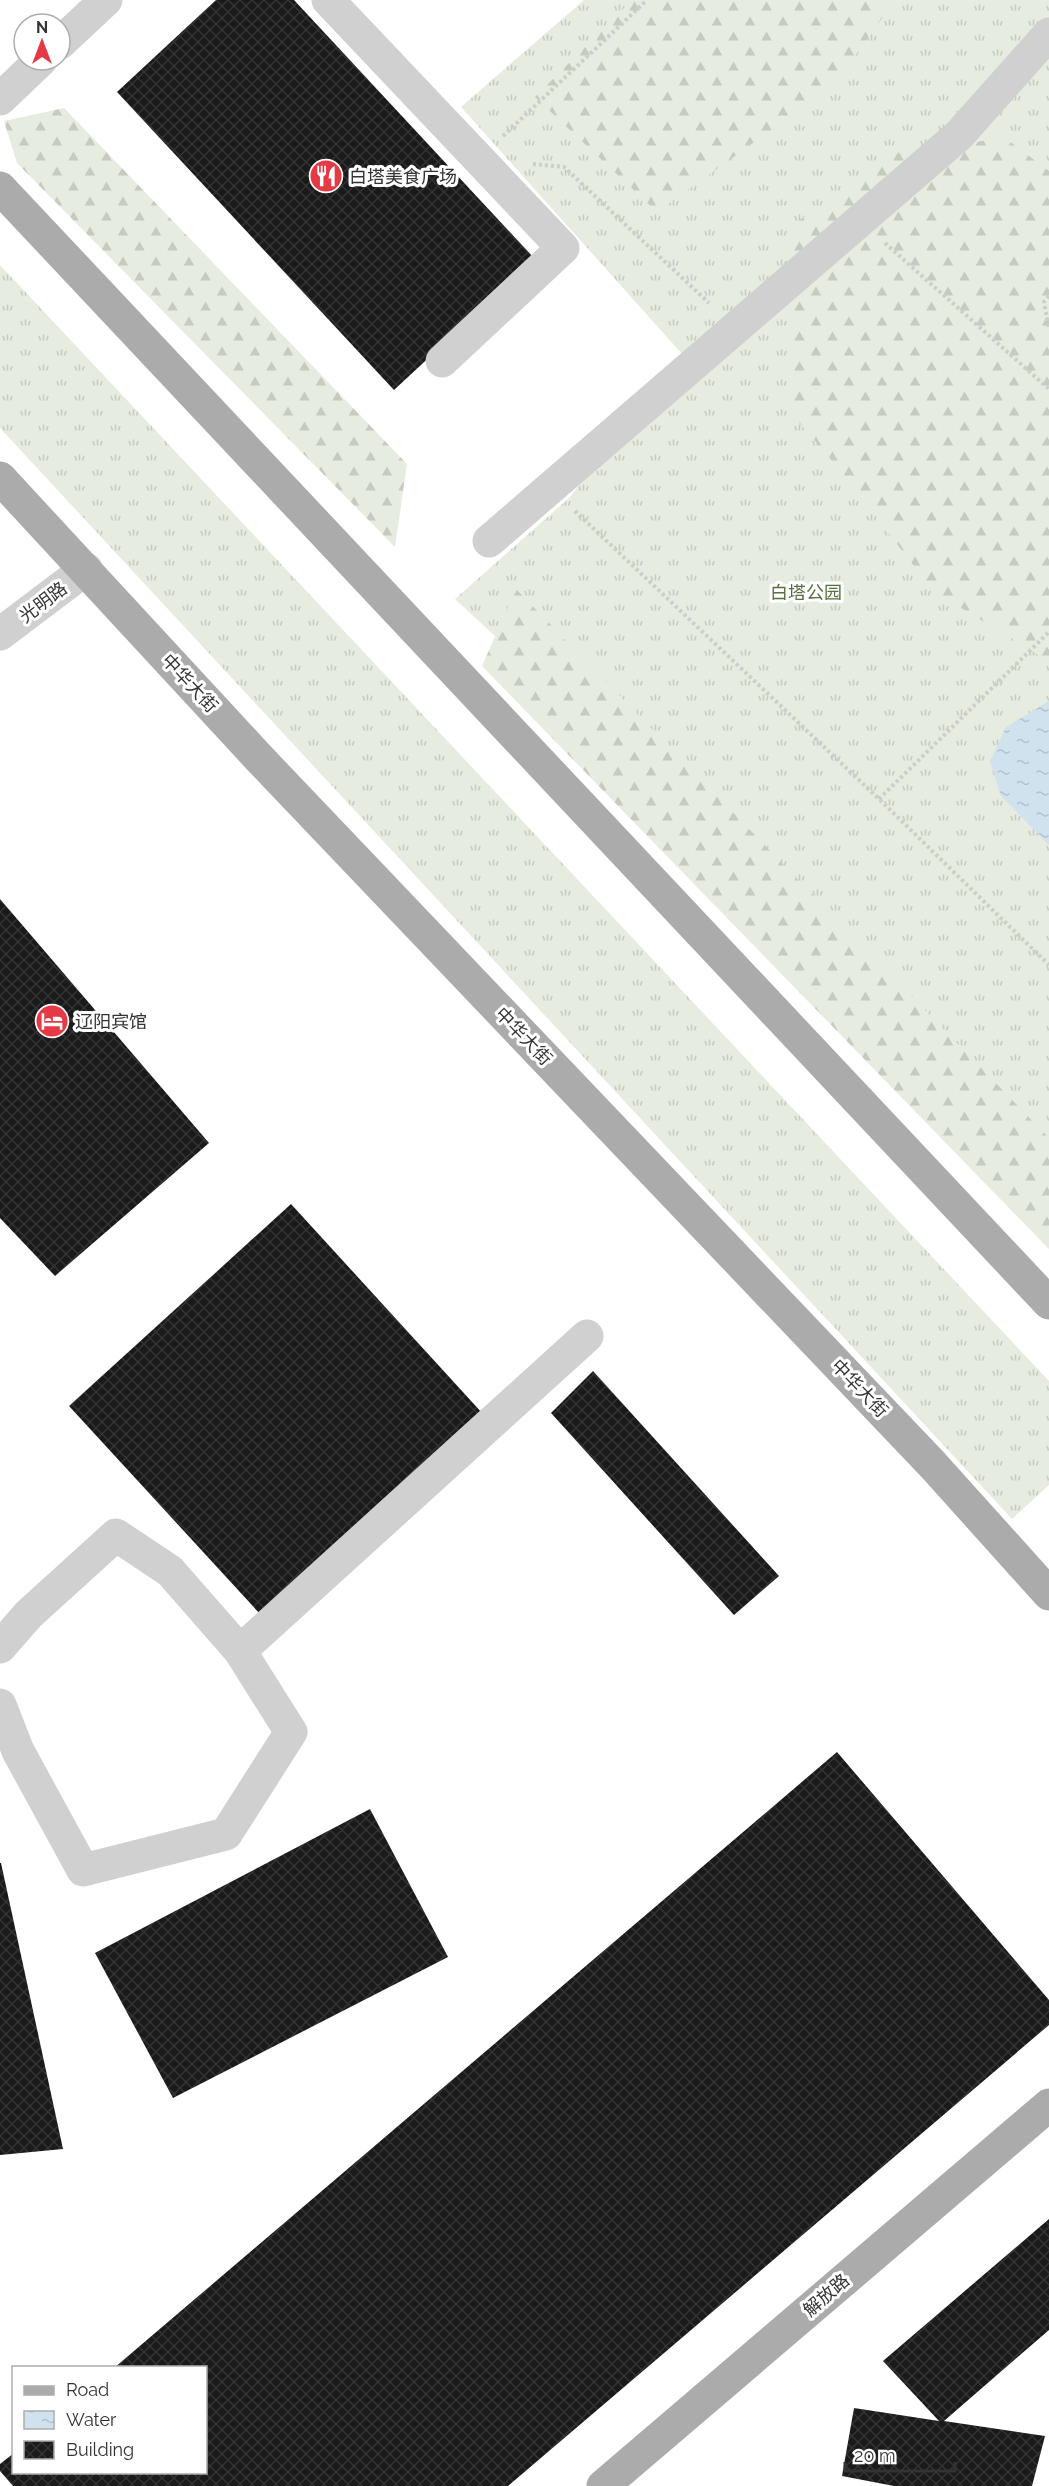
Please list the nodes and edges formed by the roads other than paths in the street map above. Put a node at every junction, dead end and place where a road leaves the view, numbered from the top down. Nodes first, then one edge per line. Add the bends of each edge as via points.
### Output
1 (105, 0) edge
2 (328, 0) edge
3 (72, 32) edge
4 (1049, 34) edge
5 (28, 72) edge
6 (0, 99) edge
7 (0, 188) edge
8 (442, 361) dead end
9 (0, 478) edge
10 (489, 541) dead end
11 (86, 570) junction
12 (0, 634) edge
13 (1049, 1303) edge
14 (587, 1336) dead end
15 (987, 1526) junction
16 (1049, 1567) edge
17 (1049, 1594) edge
18 (0, 1647) edge
19 (240, 1651) junction
20 (0, 1706) edge
21 (1049, 2105) edge
22 (603, 2486) edge

1 - 3 street
2 - 8 street via 563,248
4 - 10 street via 959,135
5 - 6 street
7 - 13 main road
9 - 11 main road, 中华大街
11 - 12 street, 光明路
11 - 15 main road, 中华大街 via 258,757
14 - 19 street
15 - 16 main road
15 - 17 main road, 中华大街
18 - 19 street via 29,1614 116,1534 170,1571
19 - 20 street via 291,1732 226,1834 84,1870 18,1751
21 - 22 main road, 解放路

